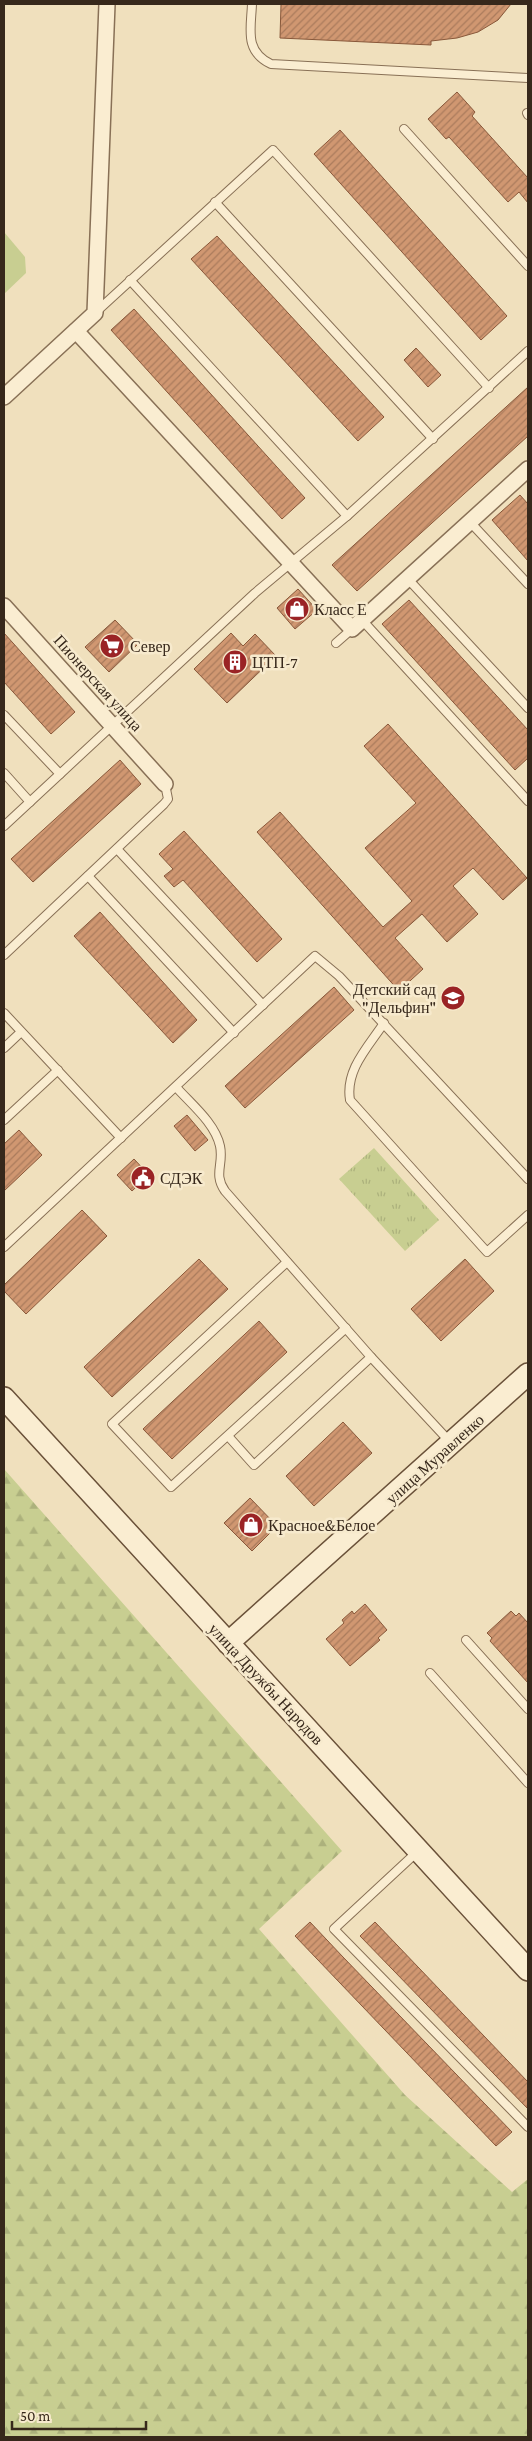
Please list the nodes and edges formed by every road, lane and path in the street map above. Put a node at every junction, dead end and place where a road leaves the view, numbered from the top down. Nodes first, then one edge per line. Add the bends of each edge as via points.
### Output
1 (107, 4) edge
2 (252, 4) edge
3 (528, 78) edge
4 (404, 129) dead end
5 (215, 202) junction
6 (528, 266) edge
7 (130, 280) junction
8 (95, 313) junction
9 (76, 331) junction
10 (528, 351) edge
11 (489, 388) junction
12 (4, 397) edge
13 (433, 440) junction
14 (528, 469) edge
15 (347, 516) junction
16 (470, 522) junction
17 (291, 564) junction
18 (407, 578) junction
19 (528, 584) edge
20 (4, 606) edge
21 (357, 624) junction
22 (336, 643) dead end
23 (528, 708) edge
24 (4, 714) edge
25 (112, 725) junction
26 (4, 773) edge
27 (60, 774) junction
28 (166, 784) joint
29 (528, 801) edge
30 (30, 802) junction
31 (4, 826) edge
32 (117, 849) junction
33 (88, 876) junction
34 (4, 954) edge
35 (263, 1005) junction
36 (4, 1013) edge
37 (384, 1023) junction
38 (21, 1032) junction
39 (234, 1032) junction
40 (4, 1048) edge
41 (58, 1070) junction
42 (176, 1087) junction
43 (4, 1120) edge
44 (121, 1138) junction
45 (528, 1178) edge
46 (528, 1214) edge
47 (4, 1247) edge
48 (287, 1262) junction
49 (346, 1328) junction
50 (371, 1358) junction
51 (528, 1374) edge
52 (4, 1398) edge
53 (228, 1436) junction
54 (452, 1444) junction
55 (466, 1640) dead end
56 (228, 1643) junction
57 (430, 1673) dead end
58 (528, 1709) edge
59 (528, 1783) edge
60 (419, 1850) junction
61 (525, 1961) edge
62 (528, 2128) edge

1 - 8 street
2 - 3 lane via 250,36 253,48 259,58 271,64
4 - 6 lane
5 - 7 lane
5 - 11 lane via 273,150
5 - 13 lane
7 - 8 lane
7 - 15 lane
8 - 9 street
9 - 12 street
9 - 17 street
10 - 11 lane
11 - 13 lane
13 - 15 lane
14 - 16 street
15 - 17 lane
16 - 18 street
16 - 19 lane
17 - 21 street
17 - 25 lane via 255,593
18 - 21 street
18 - 23 lane
20 - 25 street, Пионерская улица
21 - 22 lane
21 - 29 lane
24 - 27 lane
25 - 27 lane
25 - 28 street, Пионерская улица
26 - 30 lane
27 - 30 lane
28 - 32 lane via 168,799
30 - 31 lane
32 - 33 lane
32 - 35 lane
33 - 34 lane
33 - 39 lane
35 - 37 lane via 315,956
35 - 39 lane
36 - 38 lane
37 - 45 lane
37 - 46 lane via 351,1073 348,1086 350,1100 487,1252
38 - 40 lane
38 - 41 lane
39 - 42 lane
41 - 43 lane
41 - 44 lane
42 - 44 lane
42 - 48 lane via 216,1134 220,1148 218,1179 221,1186
44 - 47 lane
48 - 49 lane
48 - 53 lane via 112,1424 171,1487
49 - 50 lane
49 - 53 lane
50 - 53 lane via 254,1465
50 - 54 lane
51 - 54 street, улица Муравленко
52 - 56 street, улица Дружбы Народов
54 - 56 street, улица Муравленко
55 - 58 lane
56 - 60 street, улица Дружбы Народов
57 - 59 lane
60 - 61 street, улица Дружбы Народов
60 - 62 lane via 334,1929

